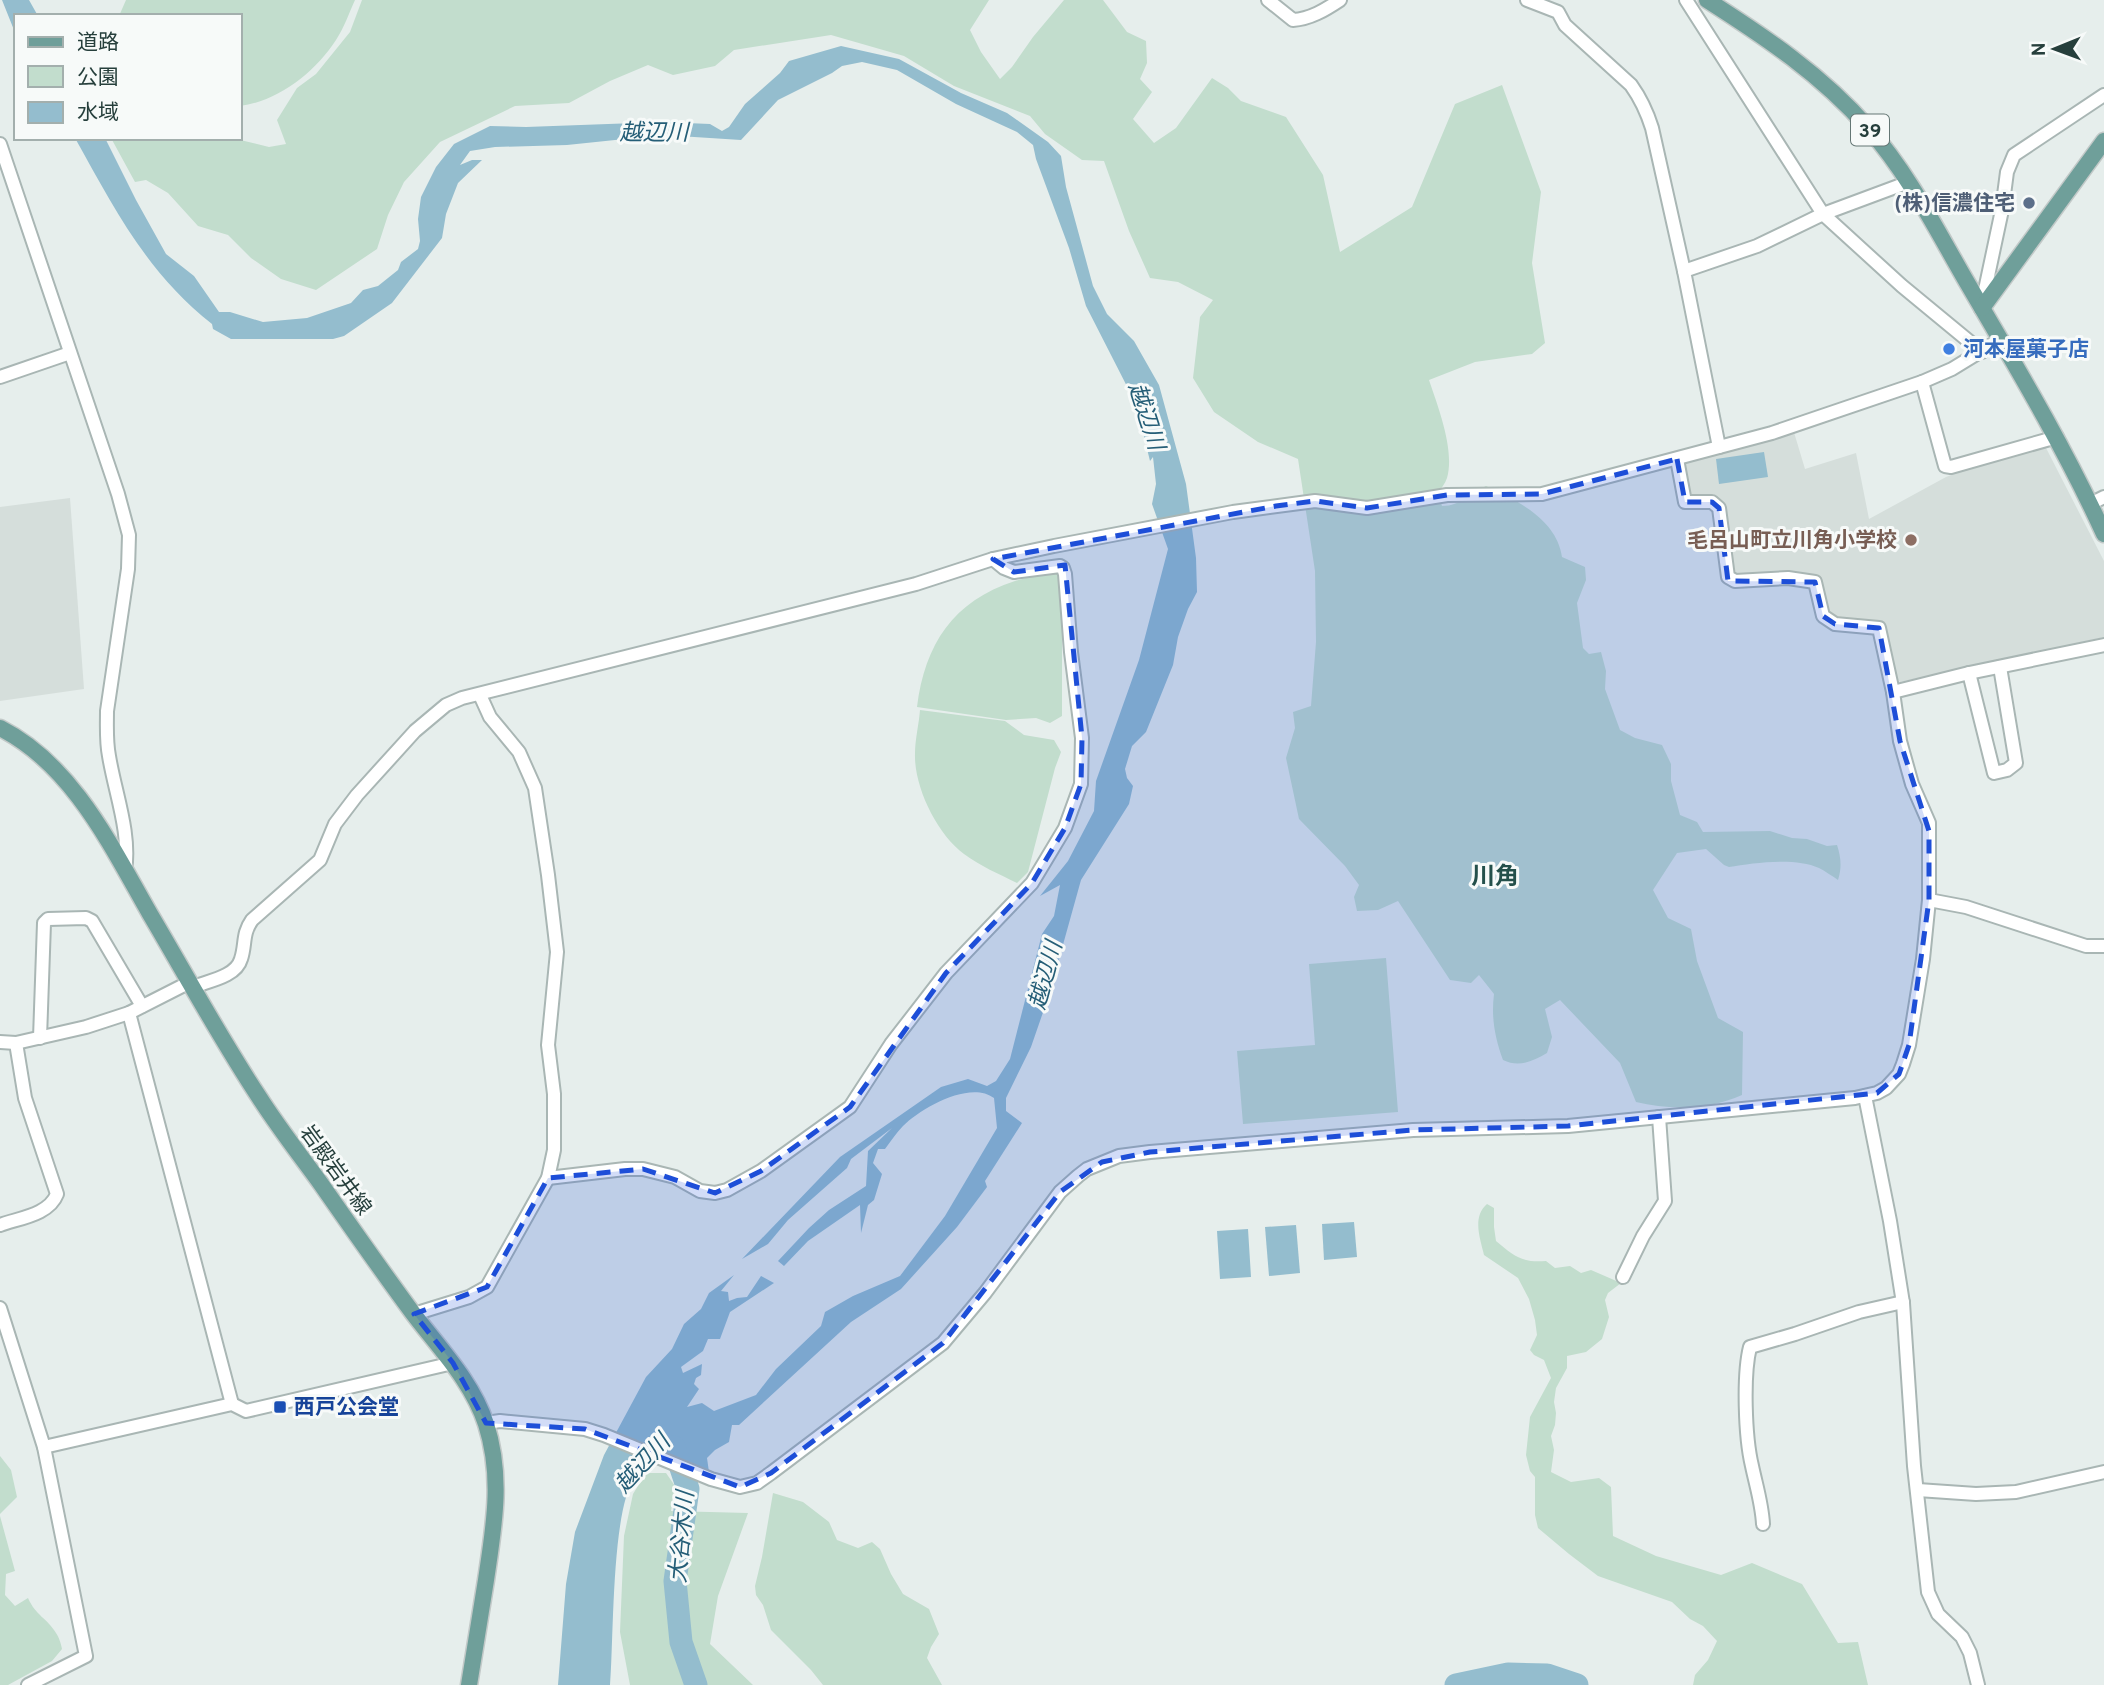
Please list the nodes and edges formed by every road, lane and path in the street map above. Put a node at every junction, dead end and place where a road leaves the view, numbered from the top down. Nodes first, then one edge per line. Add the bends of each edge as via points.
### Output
1 (1268, 0) edge
2 (1340, 0) edge
3 (1527, 0) edge
4 (1564, 0) edge
5 (1686, 0) edge
6 (1707, 0) edge
7 (1558, 12) junction
8 (2104, 95) edge
9 (2104, 141) edge
10 (0, 144) edge
11 (1909, 182) junction
12 (1823, 214) junction
13 (1684, 271) junction
14 (1982, 307) junction
15 (2001, 339) junction
16 (1982, 352) junction
17 (70, 353) junction
18 (0, 377) edge
19 (1922, 382) junction
20 (2057, 437) junction
21 (1719, 447) junction
22 (1677, 459) junction
23 (2097, 500) edge
24 (2104, 534) edge
25 (993, 559) junction
26 (2104, 645) edge
27 (2000, 667) junction
28 (1969, 673) junction
29 (1893, 692) junction
30 (480, 695) junction
31 (0, 729) edge
32 (125, 871) junction
33 (1929, 900) junction
34 (2104, 946) edge
35 (191, 985) junction
36 (142, 1006) junction
37 (129, 1013) junction
38 (40, 1038) junction
39 (0, 1042) edge
40 (16, 1043) junction
41 (1865, 1096) junction
42 (1659, 1117) junction
43 (548, 1178) junction
44 (0, 1225) edge
45 (1623, 1277) dead end
46 (1903, 1302) junction
47 (0, 1308) edge
48 (414, 1314) junction
49 (453, 1363) junction
50 (232, 1404) junction
51 (486, 1423) junction
52 (44, 1447) junction
53 (2104, 1472) edge
54 (1918, 1490) junction
55 (1763, 1524) dead end
56 (28, 1685) edge
57 (469, 1685) edge
58 (1978, 1685) edge

1 - 2 street via 1293,20 1302,20
3 - 7 street
4 - 7 street
5 - 12 street
6 - 11 main road, 39 via 1819,79 1869,128
7 - 13 street via 1564,25 1631,85 1646,109
8 - 14 street via 2014,155
9 - 14 main road
10 - 17 street
11 - 12 street
11 - 14 main road, 39
12 - 13 street via 1756,246
12 - 16 street
13 - 21 street
14 - 15 main road, 39
15 - 16 street
15 - 20 main road, 39
16 - 19 street
17 - 18 street
17 - 32 street via 129,535 107,711 108,755 127,847
19 - 20 street via 1945,466
19 - 21 street
20 - 23 main road, 39
21 - 22 street
22 - 25 street via 1542,494 1447,495 1367,508 1315,501 1217,515
22 - 29 street via 1685,502 1712,502 1718,508 1728,577 1735,581 1788,578 1815,582 1824,615 1835,624 1880,628
23 - 24 main road, 39
25 - 30 street via 916,584
25 - 43 street via 1014,572 1060,566 1065,574 1083,738 1081,784 1065,828 1032,883 946,973 850,1107 761,1171 715,1192 700,1191 675,1177 643,1169
26 - 27 street
27 - 28 street
27 - 28 street via 2016,763 1994,773
28 - 29 street
29 - 33 street via 1900,741 1929,823
30 - 35 street via 446,705 415,731 335,824 320,860 252,920 238,966 229,974
30 - 43 street via 490,717 519,752 535,788 548,874 557,952 548,1045 554,1150
31 - 32 main road, 岩殿岩井線 via 25,744 65,780
32 - 35 main road, 岩殿岩井線
33 - 34 street via 1966,907 2086,946
33 - 41 street via 1903,1064 1894,1082
35 - 36 street
35 - 48 main road, 岩殿岩井線 via 260,1099
36 - 37 street
36 - 38 street via 92,921 48,919 44,923
37 - 38 street
37 - 50 street
38 - 40 street
39 - 40 street
40 - 44 street via 25,1098 57,1194 48,1208
41 - 42 street
41 - 46 street
42 - 45 street via 1665,1201
42 - 51 street via 1568,1126 1413,1130 1150,1152 1102,1162 1060,1192 994,1283 943,1343 757,1483 740,1487 711,1479 585,1429
43 - 48 street via 487,1287
46 - 54 street
46 - 55 street via 1750,1347 1747,1419
47 - 52 street
48 - 49 main road, 岩殿岩井線
49 - 50 street via 246,1410
49 - 51 main road, 岩殿岩井線
50 - 52 street
51 - 57 main road, 岩殿岩井線 via 496,1459 494,1526
52 - 56 street via 86,1656
53 - 54 street via 2016,1492
54 - 58 street via 1928,1592 1938,1614 1962,1637

